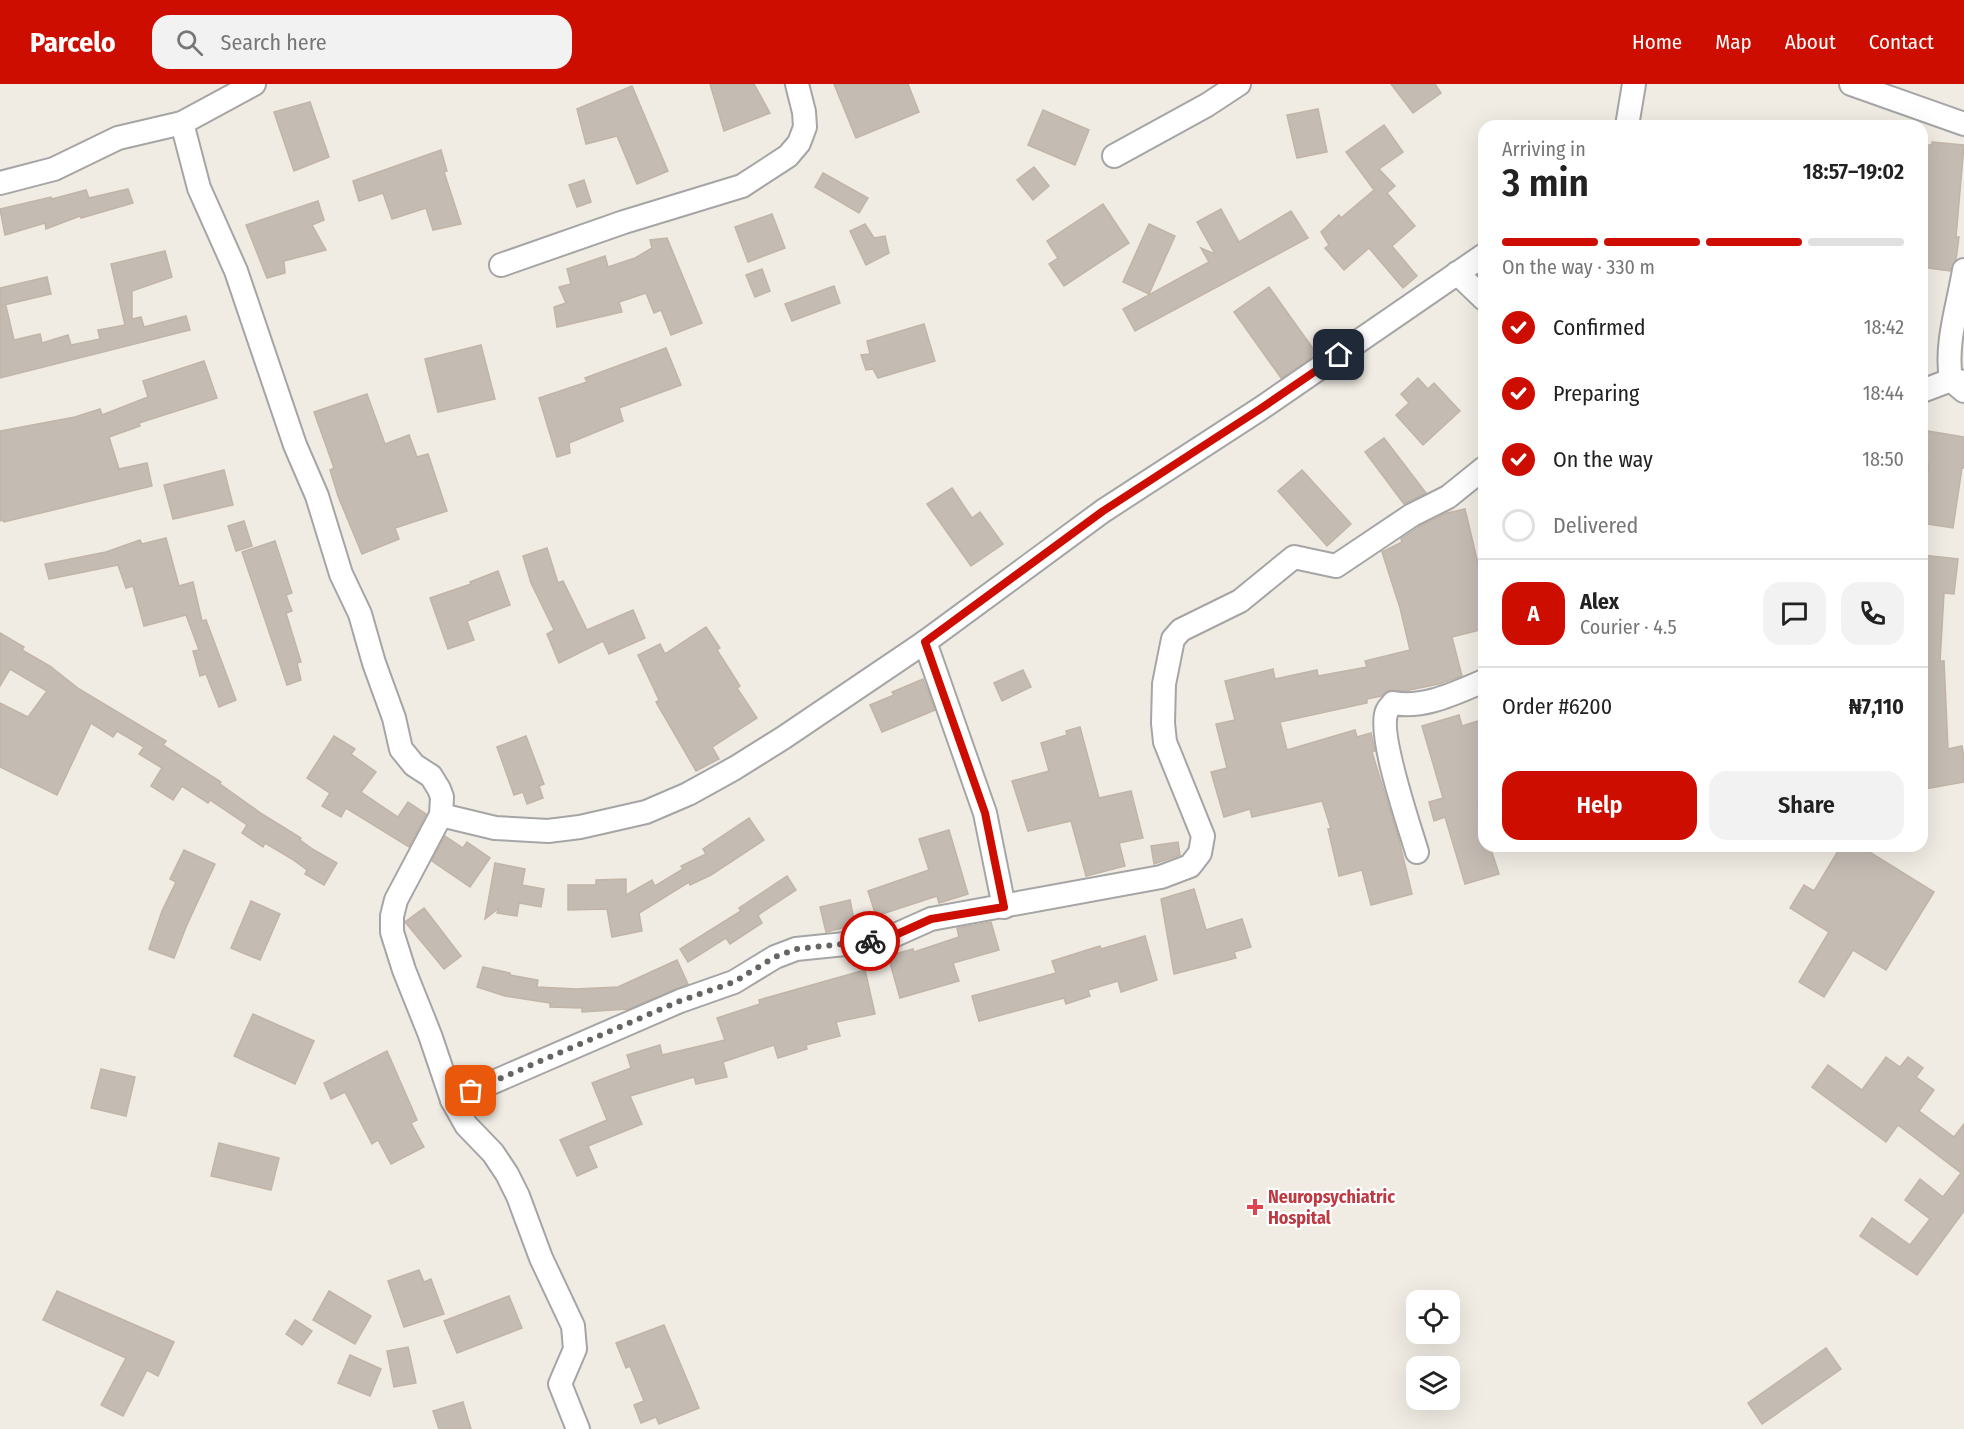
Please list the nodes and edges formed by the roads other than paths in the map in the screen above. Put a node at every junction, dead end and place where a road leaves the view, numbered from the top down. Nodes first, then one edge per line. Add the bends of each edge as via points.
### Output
1 (254, 84) edge
2 (797, 84) edge
3 (1239, 84) edge
4 (1634, 84) edge
5 (1851, 84) edge
6 (1905, 92) edge
7 (1628, 120) edge
8 (182, 123) junction
9 (1964, 124) edge
10 (1114, 156) dead end
11 (0, 183) edge
12 (1478, 259) edge
13 (501, 265) dead end
14 (1964, 270) edge
15 (1457, 273) junction
16 (1478, 293) edge
17 (1960, 384) edge
18 (1928, 390) edge
19 (1478, 473) edge
20 (925, 642) junction
21 (1478, 683) edge
22 (441, 815) junction
23 (1417, 852) dead end
24 (1004, 907) junction
25 (452, 1100) junction
26 (578, 1429) edge

1 - 8 street
2 - 13 street via 805,127 799,143 788,156 742,186
3 - 10 street
4 - 7 street
5 - 6 street
6 - 9 street
8 - 11 street via 118,138 54,169
8 - 22 street via 199,188 236,271 341,574 360,614 401,749 436,783
12 - 15 street
14 - 17 street via 1948,365
15 - 16 street
15 - 20 street via 1103,511
17 - 18 street
19 - 24 street via 1448,497 1412,515 1336,566 1294,557 1240,601 1181,630 1173,639 1164,684 1163,723 1165,742 1203,836 1200,853 1190,866 1161,878
20 - 22 street via 735,768 646,812 580,828 548,831 495,828
20 - 24 street via 985,813
21 - 23 street via 1418,704 1393,703 1387,711 1386,734 1393,768
22 - 25 street via 396,900 391,923 404,970
24 - 25 street via 931,919 884,940 796,949 734,982 680,1001
25 - 26 street via 466,1125 507,1174 573,1326 575,1349 560,1384

